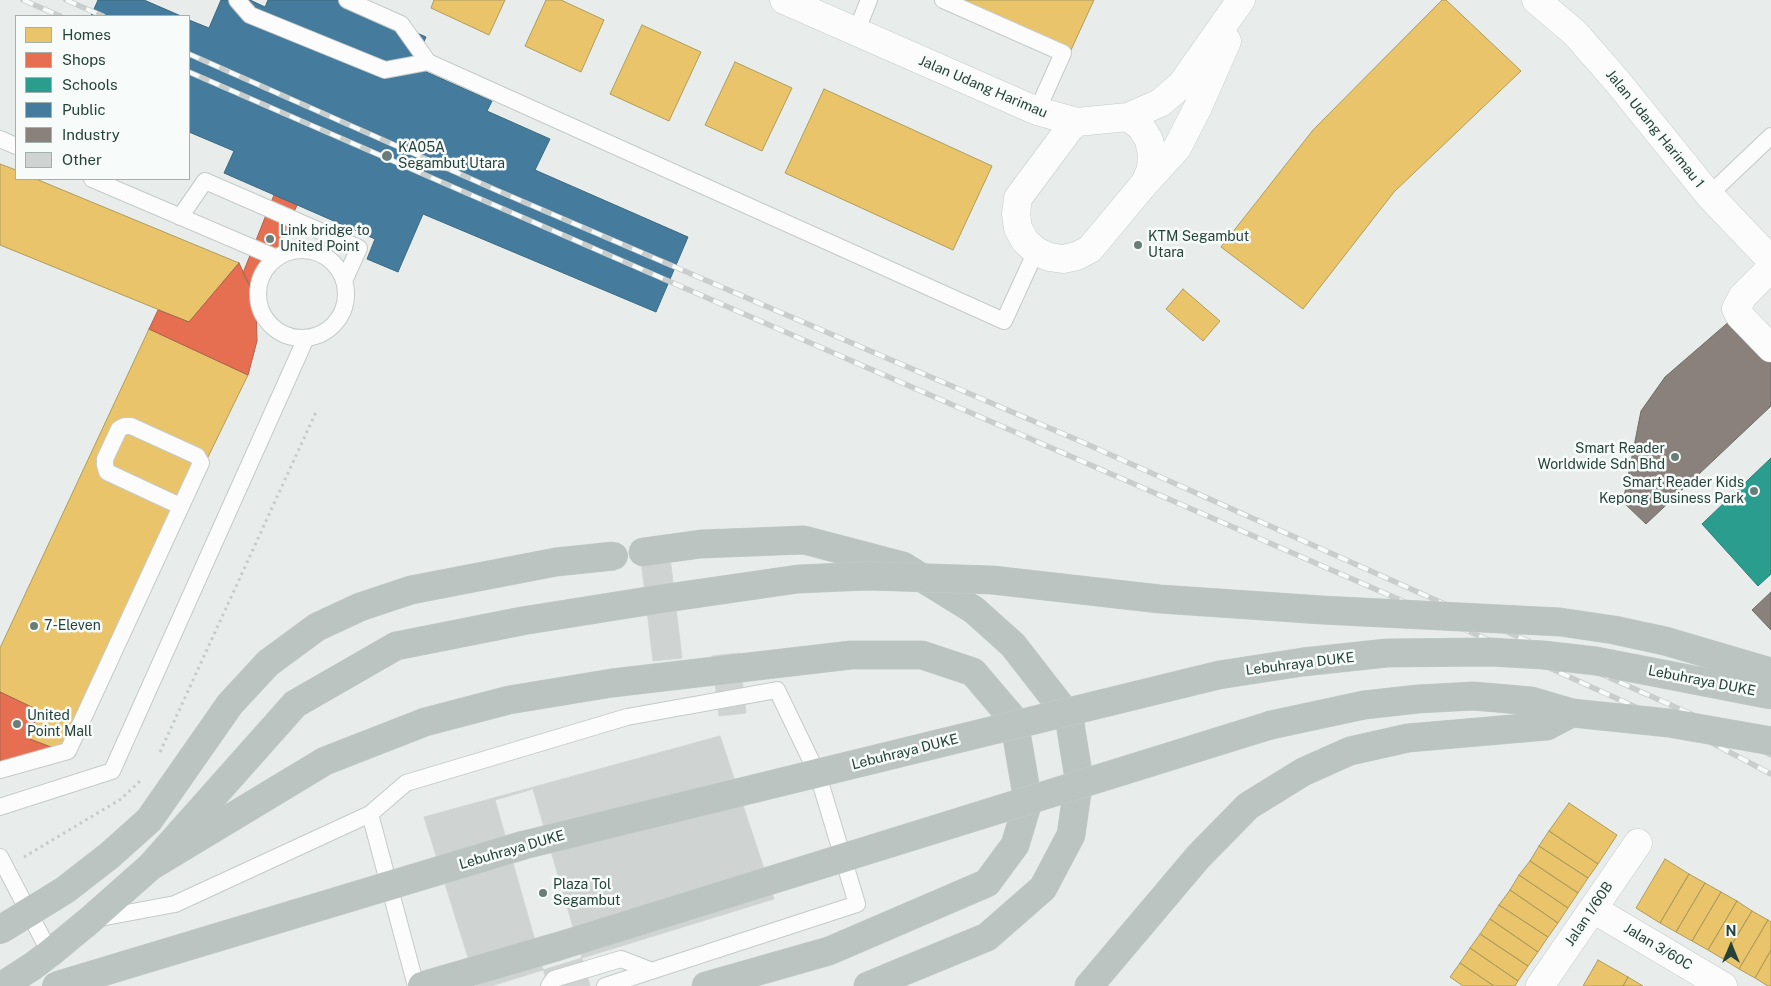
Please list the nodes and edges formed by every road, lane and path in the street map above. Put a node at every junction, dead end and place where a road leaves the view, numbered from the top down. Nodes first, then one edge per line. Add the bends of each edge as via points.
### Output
1 (237, 0) edge
2 (347, 0) edge
3 (784, 0) edge
4 (869, 0) edge
5 (943, 0) edge
6 (1243, 0) edge
7 (1536, 0) edge
8 (856, 32) junction
9 (428, 62) junction
10 (1037, 111) junction
11 (1128, 117) junction
12 (1077, 122) junction
13 (1771, 136) edge
14 (0, 139) edge
15 (15, 146) edge
16 (94, 180) edge
17 (1145, 183) junction
18 (1709, 195) junction
19 (180, 217) junction
20 (1036, 250) junction
21 (277, 258) junction
22 (1771, 260) edge
23 (1771, 268) edge
24 (344, 280) junction
25 (306, 338) junction
26 (1771, 348) edge
27 (180, 506) junction
28 (643, 552) dead end
29 (614, 556) dead end
30 (1771, 672) edge
31 (1771, 695) edge
32 (1572, 713) junction
33 (1771, 741) edge
34 (0, 770) edge
35 (0, 807) edge
36 (370, 814) junction
37 (1638, 843) dead end
38 (0, 857) edge
39 (151, 866) junction
40 (1593, 909) junction
41 (90, 920) junction
42 (0, 930) edge
43 (50, 952) junction
44 (652, 971) junction
45 (2, 986) edge
46 (56, 986) edge
47 (416, 986) edge
48 (422, 986) edge
49 (549, 986) edge
50 (605, 986) edge
51 (706, 986) edge
52 (868, 986) edge
53 (1089, 986) edge
54 (1540, 986) edge
55 (1723, 986) edge

1 - 9 lane via 250,15 385,70
2 - 9 lane via 401,24
3 - 8 street, Jalan Udang Harimau
4 - 8 lane
5 - 10 lane via 1063,53
6 - 11 street, Jalan Udang Harimau via 1181,85 1160,103
6 - 17 street, Jalan Udang Harimau via 1178,148
7 - 18 street, Jalan Udang Harimau 1 via 1574,34 1616,80
8 - 10 street, Jalan Udang Harimau
9 - 20 lane via 1004,321
10 - 12 street, Jalan Udang Harimau
11 - 12 street, Jalan Udang Harimau
11 - 17 street via 1141,126 1149,140 1151,169
12 - 20 street via 1018,198 1018,228 1025,241
13 - 18 lane
14 - 15 lane
16 - 19 lane
17 - 20 street via 1090,249 1063,259 1049,257
18 - 22 street, Jalan Udang Harimau 1
19 - 21 lane
19 - 24 lane via 206,181 359,248
21 - 24 lane via 305,250 319,254 332,262
21 - 25 lane via 260,281 258,296 261,310 279,332
23 - 26 street via 1743,296 1736,309
24 - 25 lane via 346,301 342,315 333,327
25 - 35 lane via 112,771
27 - 27 lane via 107,472 105,459 119,429 131,426 197,456 201,463
27 - 34 lane via 68,751
28 - 52 highway via 701,544 804,540 903,566 974,610 1014,645 1069,717 1079,779 1071,835 1043,888 987,937
29 - 42 highway, bridge via 556,562 411,590 360,607 317,627 268,663 230,704 149,820 65,890
30 - 39 highway, bridge via 1665,641 1560,622 1160,598 992,580 868,576 798,579 522,621 396,646 295,704
31 - 46 highway, Lebuhraya DUKE, bridge via 1596,661 1490,652 1387,653 1219,675 524,845
32 - 33 highway, bridge via 1669,722
32 - 48 highway, bridge via 1530,701 1473,696 1364,706 1271,725
32 - 53 highway via 1547,726 1408,738 1350,751 1303,772 1248,806 1198,857
36 - 41 lane via 175,904
36 - 44 lane via 406,783 627,717 777,690 818,775 857,904
36 - 47 lane
37 - 40 street, Jalan 1/60B
38 - 43 lane
39 - 41 highway
39 - 51 highway via 326,761 425,722 509,700 612,683 851,655 922,655 973,672 1014,720 1028,802 1015,845 987,883 829,951
40 - 54 street, Jalan 1/60B
40 - 55 street, Jalan 3/60C
41 - 43 highway
43 - 45 highway
44 - 49 lane via 621,958 554,979
44 - 50 lane

